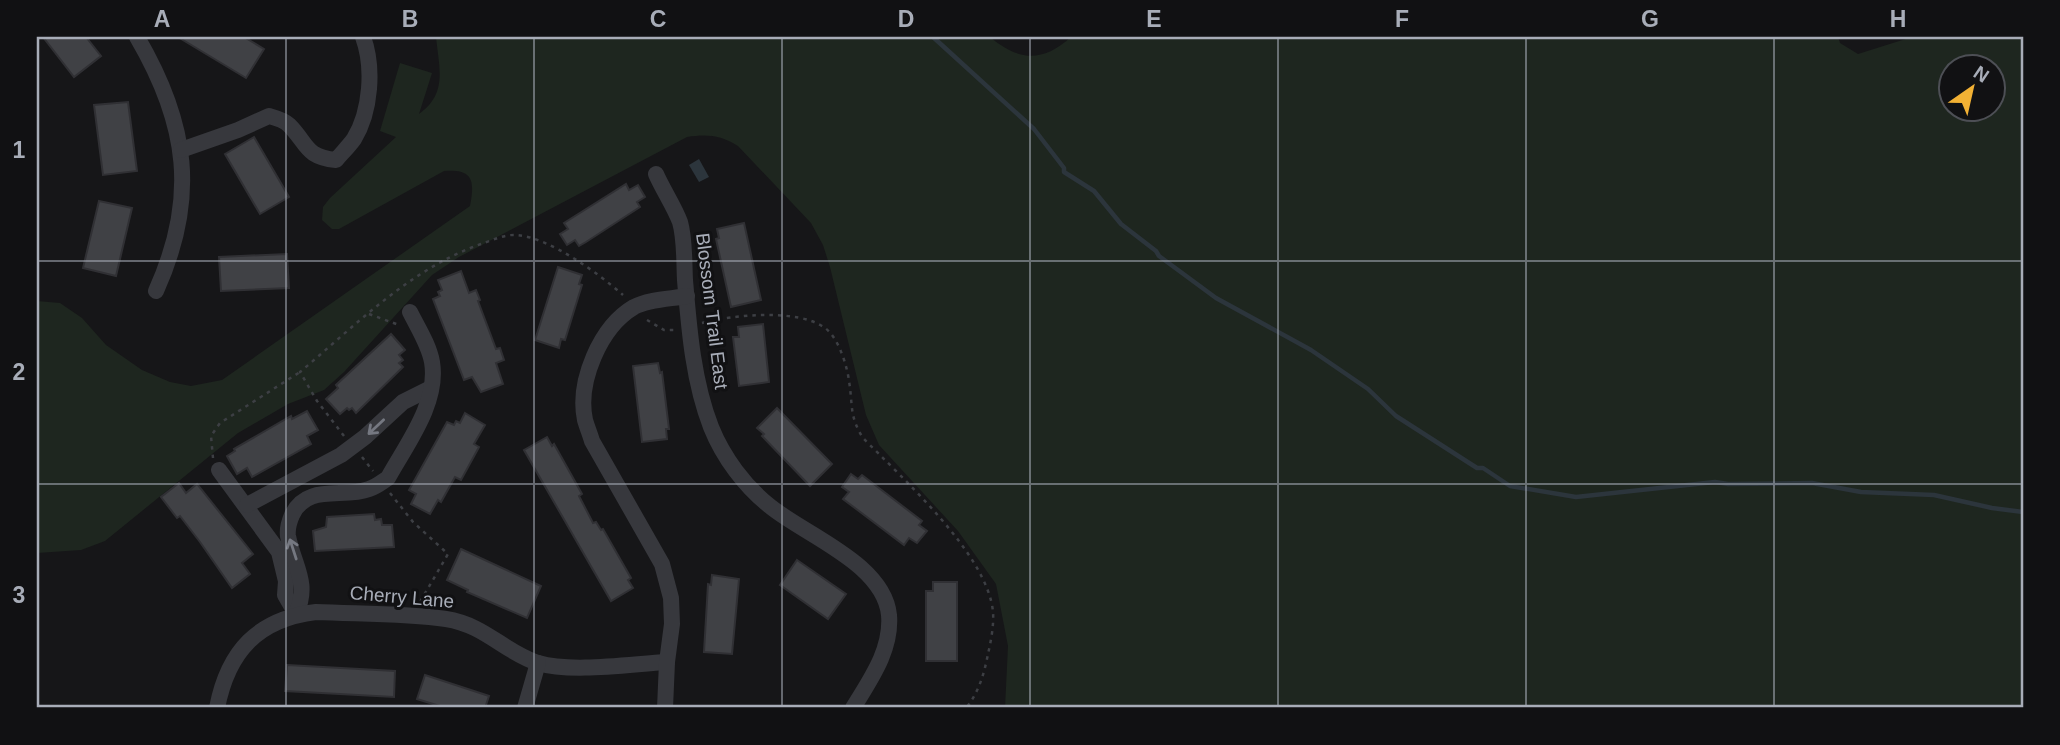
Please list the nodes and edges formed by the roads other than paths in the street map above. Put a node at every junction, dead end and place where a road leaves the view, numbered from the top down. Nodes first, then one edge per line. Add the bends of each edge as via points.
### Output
1 (137, 37) edge
2 (363, 37) edge
3 (181, 150) junction
4 (656, 174) dead end
5 (156, 291) dead end
6 (687, 296) junction
7 (410, 312) dead end
8 (430, 388) junction
9 (219, 470) road end
10 (247, 505) junction
11 (296, 614) junction
12 (667, 662) junction
13 (538, 663) junction
14 (217, 708) edge
15 (525, 708) edge
16 (665, 708) edge
17 (853, 708) edge

1 - 3 street via 171,110
2 - 3 street via 370,78 365,112 355,138 336,160 320,158 287,123 269,116
3 - 5 street via 180,220
4 - 6 street, Blossom Trail East via 680,223
6 - 12 street via 634,307 606,334 585,389 585,419 592,441 662,564 671,598
6 - 17 street, Blossom Trail East via 701,399 729,461 769,505 867,572 882,594 889,614 887,640
7 - 8 street via 432,363
8 -> 10 street via 403,402 353,447
11 -> 8 street via 302,599 299,566 288,533 295,509 320,494 368,490 388,478 423,415
9 - 10 street
10 - 11 street via 279,552 285,595
11 - 13 street, Cherry Lane via 447,619 481,630
11 - 14 street, Cherry Lane via 263,629 243,646 226,674
12 - 13 street, Cherry Lane via 564,667
12 - 16 street
13 - 15 street

